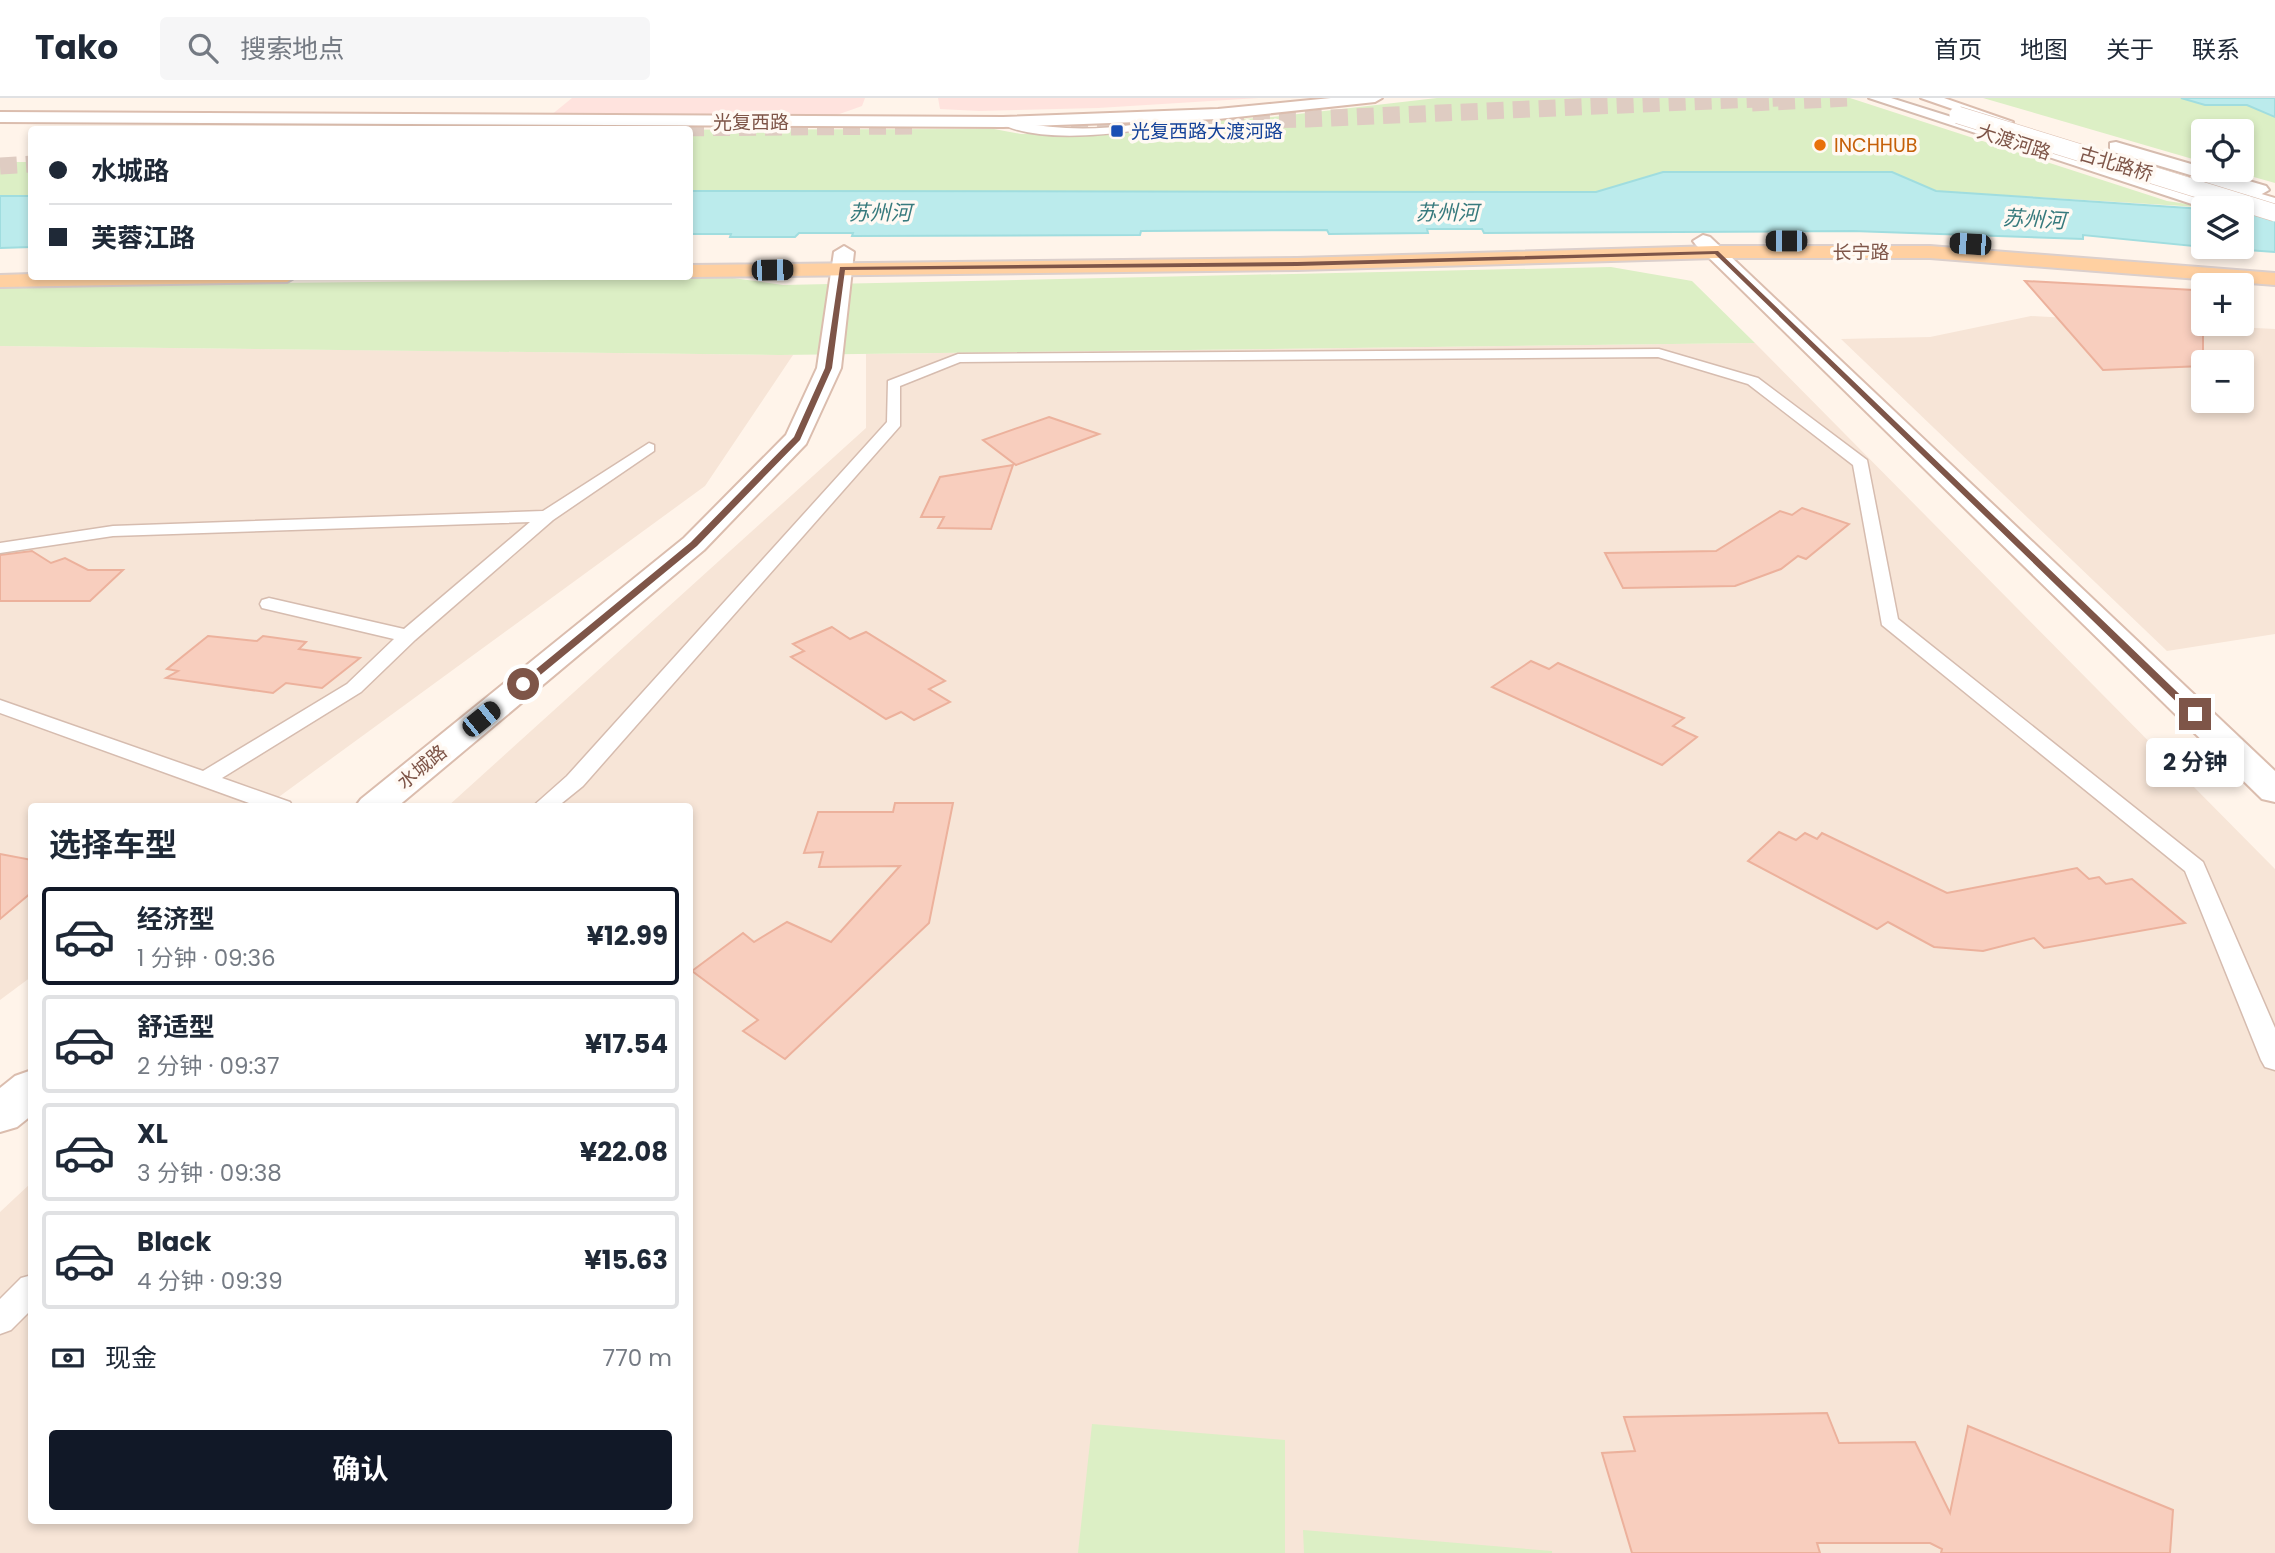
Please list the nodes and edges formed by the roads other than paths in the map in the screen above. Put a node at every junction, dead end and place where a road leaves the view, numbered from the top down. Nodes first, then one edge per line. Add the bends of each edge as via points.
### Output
1 (1375, 98) edge
2 (1876, 98) edge
3 (1901, 98) edge
4 (1928, 98) edge
5 (1951, 98) edge
6 (889, 106) dead end
7 (1976, 113) joint
8 (1958, 115) joint
9 (0, 117) edge
10 (884, 123) junction
11 (2275, 195) edge
12 (2275, 206) edge
13 (2275, 213) edge
14 (1710, 246) junction
15 (693, 254) edge
16 (843, 261) junction
17 (28, 263) edge
18 (0, 264) edge
19 (2275, 268) edge
20 (693, 271) edge
21 (2275, 279) edge
22 (57, 280) edge
23 (0, 281) edge
24 (649, 448) dead end
25 (547, 516) junction
26 (0, 548) edge
27 (269, 604) dead end
28 (408, 636) junction
29 (0, 706) edge
30 (206, 779) junction
31 (2275, 792) edge
32 (271, 803) edge
33 (379, 803) edge
34 (548, 803) edge
35 (2275, 1060) edge
36 (28, 1091) edge
37 (0, 1114) edge
38 (28, 1292) edge
39 (0, 1320) edge

1 - 10 street, 光复西路 via 1186,116
2 - 12 street, 大渡河路 via 2201,201
3 - 8 street, 大渡河路
4 - 7 street, 大渡河路
5 - 11 street, 大渡河路
6 - 10 street
7 - 12 street, 古北路桥
8 - 13 street, 古北路桥, bridge
9 - 10 street, 光复西路
14 - 16 main road, 长宁路 via 1297,264
14 - 19 main road, 长宁路 via 1916,241
14 - 21 main road, 长宁路 via 1930,252
14 - 31 street
15 - 16 main road, 长宁路
16 - 20 main road, 长宁路
16 - 33 street, 水城路 via 829,368 797,438 694,544
17 - 18 main road
22 - 23 main road
24 - 25 lane
25 - 26 lane via 113,531
25 - 28 lane
27 - 28 lane
28 - 30 lane via 354,688
29 - 30 lane
30 - 32 lane
34 - 35 lane via 575,781 895,423 893,384 958,358 1659,353 1753,381 1861,463 1889,621 2195,867
36 - 37 street
38 - 39 lane

